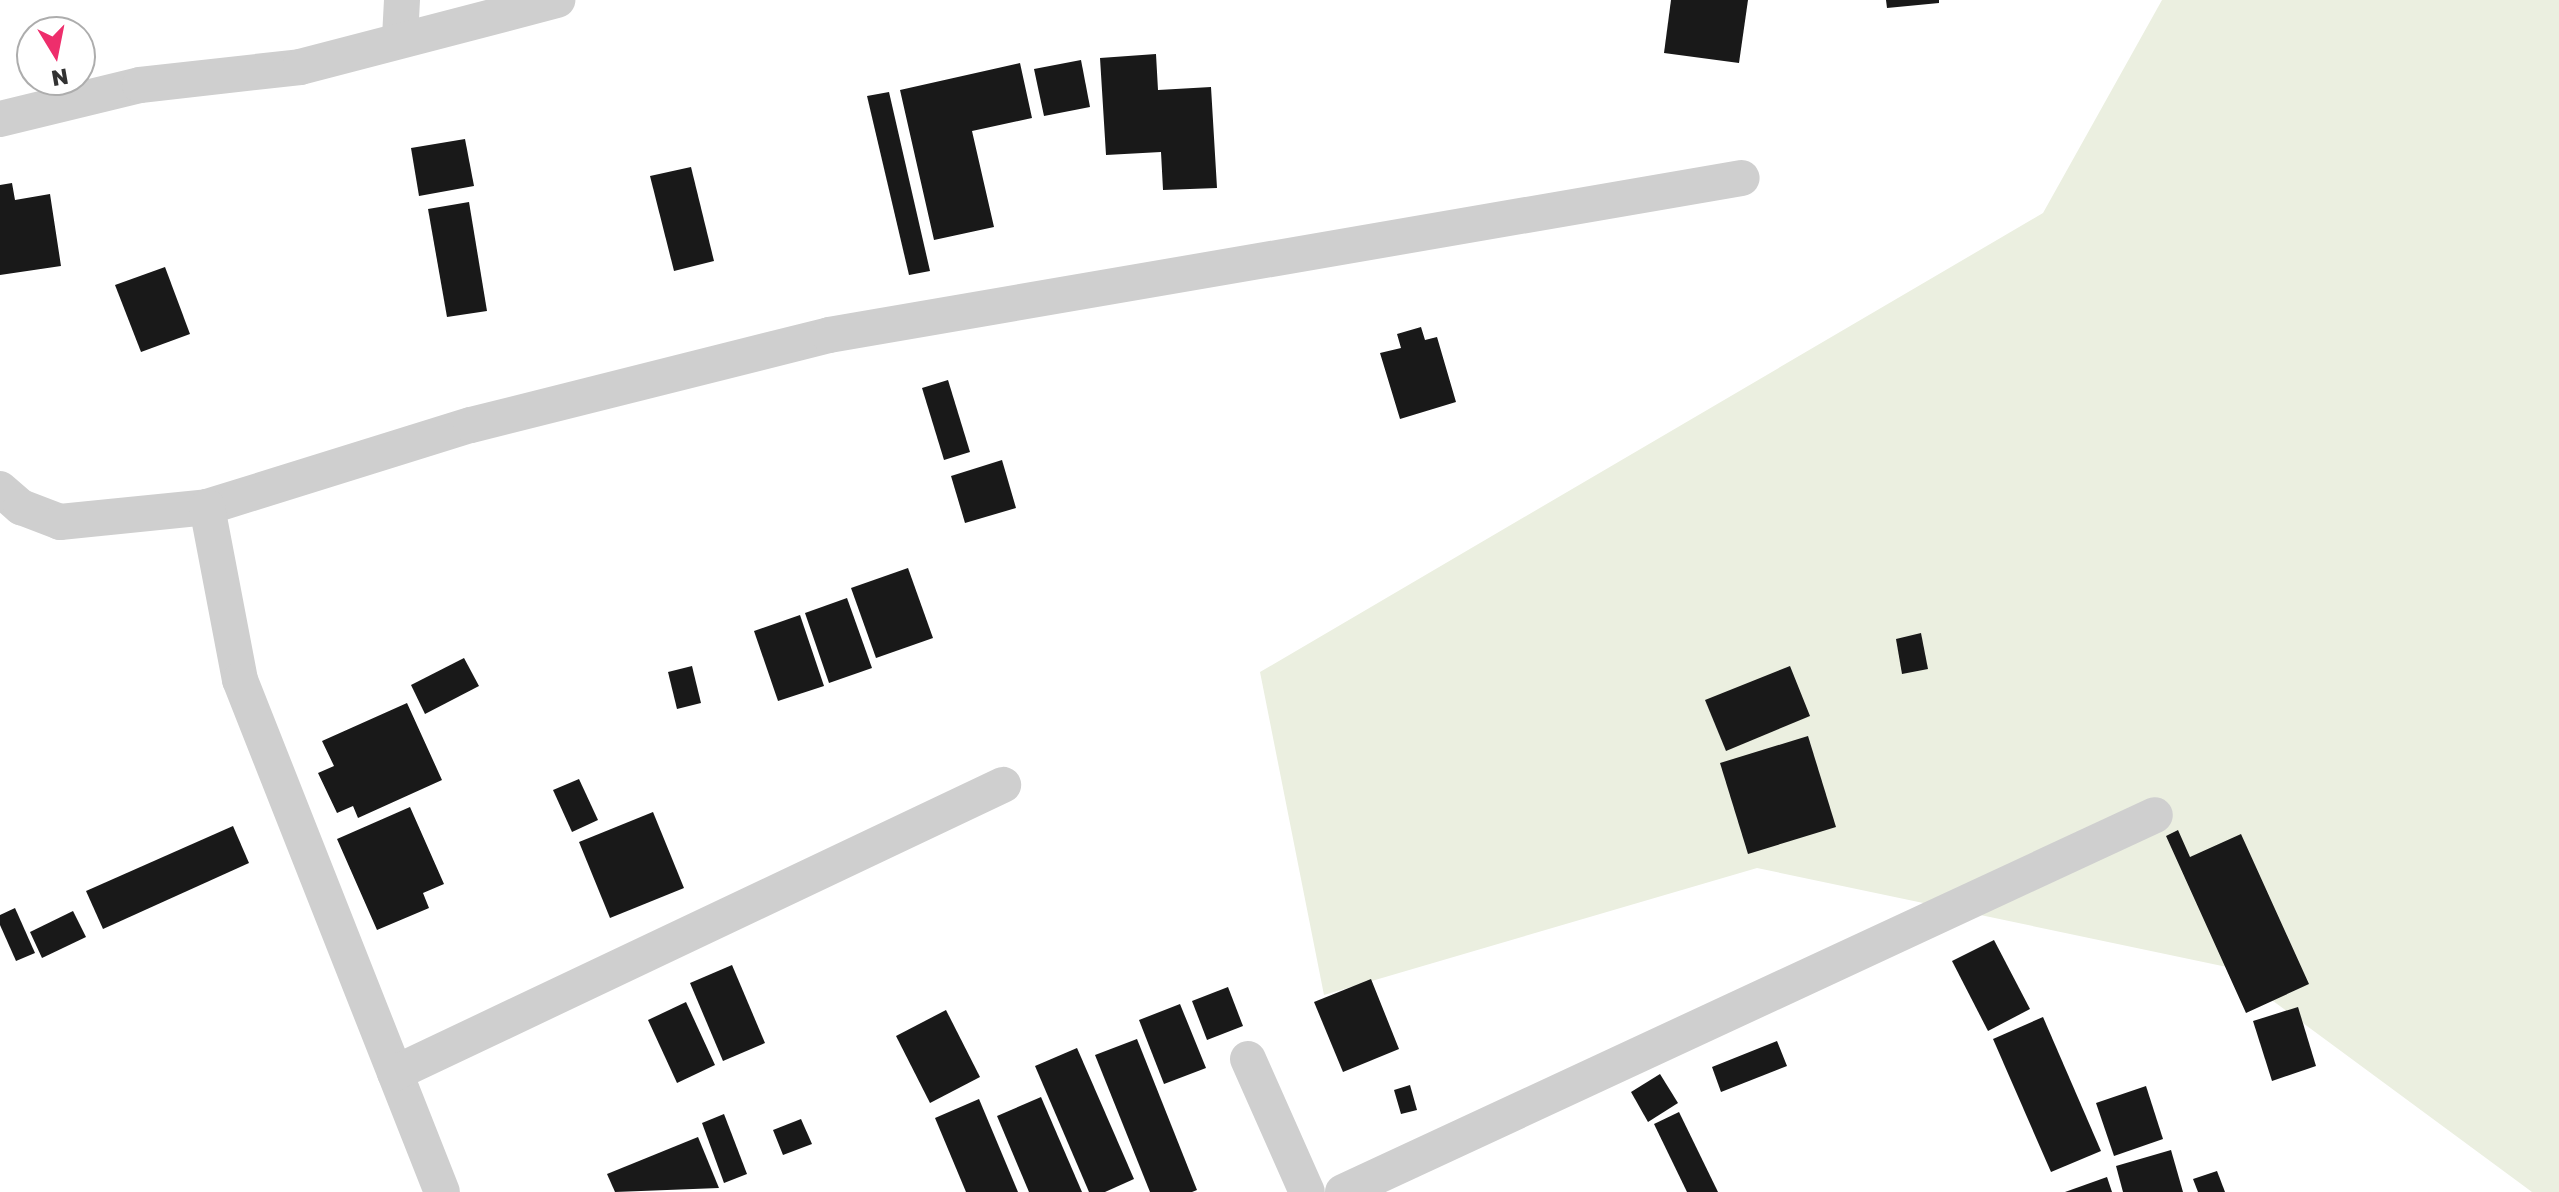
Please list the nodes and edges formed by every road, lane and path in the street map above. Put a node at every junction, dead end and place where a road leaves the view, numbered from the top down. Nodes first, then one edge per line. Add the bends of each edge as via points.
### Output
1 (402, 0) edge
2 (557, 0) edge
3 (400, 38) junction
4 (0, 119) edge
5 (1742, 178) dead end
6 (0, 489) edge
7 (207, 507) junction
8 (1003, 785) dead end
9 (2155, 815) dead end
10 (1248, 1059) dead end
11 (395, 1073) junction
12 (442, 1192) edge
13 (1307, 1192) edge
14 (1343, 1192) edge

1 - 3 street
2 - 3 street
3 - 4 street via 300,67 140,85
5 - 7 street via 829,335 471,425
6 - 7 street via 21,507 60,522
7 - 11 street via 240,680
8 - 11 street
9 - 14 street
10 - 13 street
11 - 12 street

